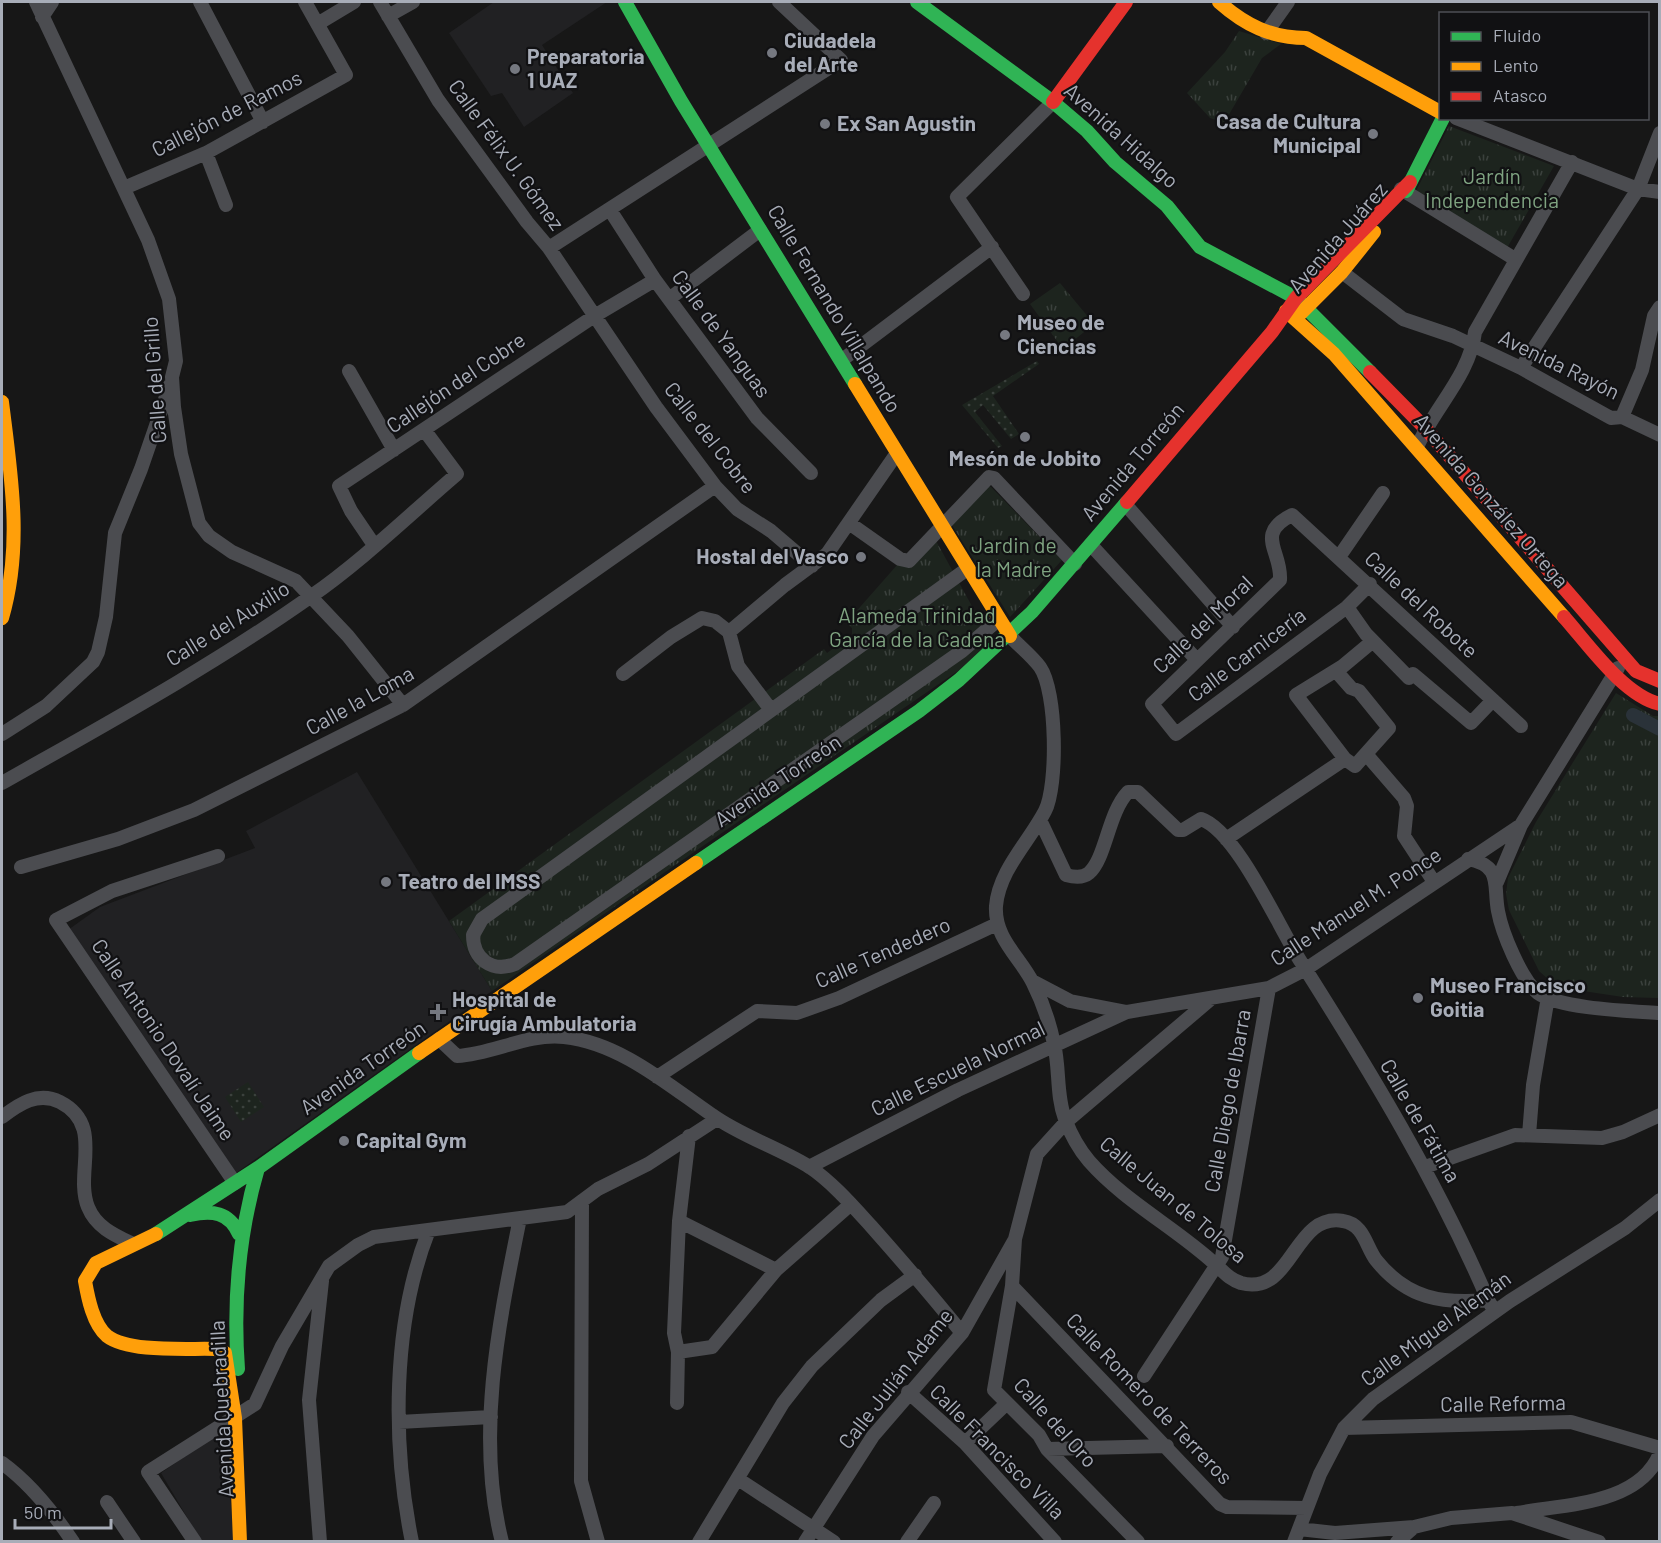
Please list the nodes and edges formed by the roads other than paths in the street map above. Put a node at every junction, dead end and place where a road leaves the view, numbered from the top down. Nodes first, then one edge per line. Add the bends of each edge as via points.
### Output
1 (36, 2) edge
2 (52, 2) edge
3 (200, 2) edge
4 (305, 2) edge
5 (354, 2) edge
6 (381, 2) edge
7 (413, 2) edge
8 (779, 2) edge
9 (916, 2) edge
10 (1126, 2) edge
11 (1219, 2) edge
12 (1288, 2) edge
13 (628, 3) edge
14 (388, 16) junction
15 (42, 17) junction
16 (319, 23) junction
17 (1266, 33) junction
18 (1053, 102) junction
19 (1439, 111) edge
20 (1442, 120) edge
21 (1461, 120) edge
22 (263, 122) junction
23 (1659, 133) edge
24 (709, 144) junction
25 (206, 153) junction
26 (1572, 162) junction
27 (124, 188) junction
28 (1405, 188) junction
29 (1638, 189) junction
30 (1659, 192) edge
31 (226, 205) dead end
32 (610, 210) junction
33 (760, 230) junction
34 (992, 247) junction
35 (549, 248) junction
36 (1515, 259) junction
37 (1342, 272) junction
38 (655, 280) junction
39 (1023, 294) dead end
40 (669, 299) junction
41 (1301, 303) junction
42 (1659, 307) edge
43 (596, 315) junction
44 (1290, 315) junction
45 (1473, 346) junction
46 (842, 360) junction
47 (1521, 368) junction
48 (349, 371) dead end
49 (172, 377) junction
50 (2, 402) edge
51 (1622, 417) junction
52 (1425, 428) junction
53 (425, 431) junction
54 (1659, 435) edge
55 (1417, 447) junction
56 (394, 450) junction
57 (897, 453) junction
58 (811, 473) dead end
59 (715, 486) junction
60 (1383, 493) dead end
61 (1125, 504) junction
62 (1292, 514) joint
63 (849, 523) junction
64 (942, 525) junction
65 (374, 545) junction
66 (1091, 545) junction
67 (1339, 557) junction
68 (1075, 564) junction
69 (812, 566) junction
70 (967, 569) junction
71 (1370, 584) junction
72 (311, 597) junction
73 (1347, 607) junction
74 (2, 618) edge
75 (998, 620) junction
76 (1233, 627) junction
77 (729, 632) junction
78 (1010, 636) junction
79 (1373, 641) junction
80 (1624, 657) junction
81 (1197, 660) junction
82 (1336, 671) junction
83 (623, 674) dead end
84 (1615, 675) junction
85 (1659, 681) edge
86 (1492, 700) junction
87 (1659, 704) edge
88 (403, 705) junction
89 (1152, 705) joint
90 (771, 711) junction
91 (1521, 726) dead end
92 (2, 734) edge
93 (1366, 754) junction
94 (1344, 759) junction
95 (2, 783) edge
96 (1040, 820) junction
97 (1521, 825) junction
98 (1226, 839) junction
99 (218, 856) dead end
100 (1468, 859) junction
101 (21, 867) dead end
102 (1434, 882) junction
103 (1497, 882) junction
104 (997, 924) junction
105 (1306, 969) junction
106 (1032, 981) junction
107 (1269, 988) junction
108 (1548, 998) junction
109 (1212, 999) junction
110 (1126, 1012) junction
111 (1659, 1013) edge
112 (439, 1040) junction
113 (1054, 1045) junction
114 (657, 1077) junction
115 (1659, 1115) edge
116 (2, 1118) edge
117 (717, 1119) junction
118 (1066, 1122) junction
119 (1529, 1135) junction
120 (689, 1136) junction
121 (809, 1167) junction
122 (1425, 1167) junction
123 (258, 1168) junction
124 (235, 1183) junction
125 (1659, 1200) edge
126 (582, 1202) junction
127 (851, 1204) junction
128 (183, 1217) junction
129 (520, 1218) junction
130 (680, 1221) junction
131 (429, 1230) junction
132 (240, 1234) junction
133 (1015, 1239) junction
134 (133, 1244) junction
135 (240, 1260) junction
136 (1216, 1265) junction
137 (776, 1270) junction
138 (915, 1275) junction
139 (323, 1276) junction
140 (1012, 1286) junction
141 (1488, 1299) junction
142 (1496, 1312) junction
143 (962, 1333) junction
144 (678, 1352) junction
145 (229, 1365) joint
146 (1143, 1376) dead end
147 (908, 1392) junction
148 (677, 1403) dead end
149 (1006, 1404) junction
150 (239, 1416) junction
151 (491, 1417) junction
152 (399, 1422) junction
153 (1344, 1428) junction
154 (965, 1443) junction
155 (1167, 1446) junction
156 (1659, 1448) edge
157 (1047, 1449) junction
158 (1659, 1453) edge
159 (2, 1463) edge
160 (738, 1479) junction
161 (107, 1502) dead end
162 (934, 1503) dead end
163 (1307, 1508) junction
164 (1512, 1514) junction
165 (1414, 1527) junction
166 (814, 1528) junction
167 (1297, 1535) edge
168 (74, 1542) edge
169 (134, 1542) edge
170 (195, 1542) edge
171 (240, 1542) edge
172 (250, 1542) edge
173 (320, 1542) edge
174 (412, 1542) edge
175 (502, 1542) edge
176 (598, 1542) edge
177 (699, 1542) edge
178 (805, 1542) edge
179 (834, 1542) edge
180 (907, 1542) edge
181 (1055, 1542) edge
182 (1138, 1542) edge
183 (1397, 1542) edge
184 (1599, 1542) edge

1 - 15 street, Calle del Grillo
2 - 15 street
3 - 22 street
4 - 16 street
5 - 16 street
6 - 14 street, Calle Félix U. Gómez
7 - 14 street
8 - 24 street via 841,60
9 - 18 street, Avenida Hidalgo
10 - 18 street
11 - 17 street via 1242,22
12 - 17 street
13 - 24 street, Calle Fernando Villalpando
14 - 35 street, Calle Félix U. Gómez via 444,108
15 - 27 street, Calle del Grillo
16 - 22 street, Callejón de Ramos via 346,75
17 - 19 street via 1284,39 1306,39
18 - 34 street via 957,197
18 - 41 street, Avenida Hidalgo via 1167,206 1200,247
20 - 28 street, Avenida Juárez
21 - 26 street
22 - 25 street, Callejón de Ramos
23 - 29 street
24 - 32 street
24 - 33 street, Calle Fernando Villalpando
25 - 27 street, Callejón de Ramos
25 - 31 street
26 - 29 street
26 - 36 street
27 - 49 street, Calle del Grillo via 169,299 176,361
28 - 36 street
28 - 37 street, Avenida Juárez
28 - 41 street
29 - 30 street
29 - 47 street
32 - 35 street
32 - 38 street, Calle de Yanguas
33 - 40 street
33 - 46 street, Calle Fernando Villalpando
34 - 39 street
34 - 46 street
35 - 43 street, Calle Félix U. Gómez
36 - 45 street via 1475,332
37 - 41 street, Avenida Juárez
37 - 45 street, Avenida Rayón via 1403,319
38 - 40 street, Calle de Yanguas
38 - 43 street, Callejón del Cobre
40 - 58 street, Calle de Yanguas via 757,418
41 - 44 street, Avenida Juárez
41 - 52 street, Avenida González Ortega
42 - 51 street via 1642,370
43 - 53 street, Callejón del Cobre
43 - 59 street, Calle del Cobre via 656,407
44 - 55 street, Avenida González Ortega via 1334,354
44 - 61 street, Avenida Torreón
45 - 47 street, Avenida Rayón
45 - 52 street via 1464,368
46 - 57 street, Calle Fernando Villalpando
47 - 51 street, Avenida Rayón via 1611,418
48 - 56 street
49 - 72 street, Calle del Grillo via 181,454 199,523 209,536 232,552 296,580
49 - 92 street via 116,533 98,652 93,662 54,699
50 - 74 street via 14,553
51 - 54 street, Avenida Rayón
52 - 55 street
52 - 80 street, Avenida González Ortega
53 - 56 street, Callejón del Cobre
53 - 65 street, Calle del Auxilio via 457,474
55 - 84 street, Avenida González Ortega
56 - 65 street, Callejón del Cobre via 339,486
57 - 63 street
57 - 64 street, Calle Fernando Villalpando
59 - 69 street, Calle del Cobre via 737,509 771,531
59 - 88 street, Calle la Loma
60 - 67 street
61 - 66 street, Avenida Torreón
61 - 76 street
62 - 67 street, Calle del Robote
62 - 76 street, Calle del Moral via 1274,528 1270,542 1280,566 1280,580
63 - 64 street via 900,559 909,561
63 - 69 street via 827,554
64 - 68 street via 985,479 993,478
64 - 70 street, Calle Fernando Villalpando
65 - 72 street, Calle del Auxilio
66 - 68 street, Avenida Torreón
66 - 81 street
67 - 71 street, Calle del Robote
68 - 78 street, Avenida Torreón
69 - 77 street
70 - 75 street, Calle Fernando Villalpando
70 - 90 street
71 - 73 street, Calle Carnicería
71 - 86 street, Calle del Robote
72 - 88 street, Calle del Grillo
72 - 95 street, Calle del Auxilio via 129,711
73 - 79 street
73 - 89 street, Calle Carnicería via 1176,734
75 - 78 street, Calle Fernando Villalpando
75 - 90 street via 971,645 514,964 498,968 478,956 473,935 482,919
76 - 81 street, Calle del Moral
77 - 83 street via 715,621 702,618
77 - 90 street via 738,666
78 - 96 street via 1041,668 1050,690 1054,720 1052,776 1047,808
78 - 112 street, Avenida Torreón via 919,711
79 - 82 street
79 - 86 street via 1409,678 1413,674 1471,723
80 - 84 street
80 - 85 street, Avenida González Ortega via 1636,671
81 - 89 street, Calle del Moral
82 - 93 street via 1351,688 1359,690 1389,728
82 - 94 street via 1296,695
84 - 87 street, Avenida González Ortega
84 - 97 street
86 - 91 street, Calle del Robote
88 - 101 street, Calle la Loma via 194,810
93 - 94 street via 1355,766
93 - 102 street via 1404,798 1404,836
94 - 98 street
96 - 98 street, Calle de Fátima via 1066,875 1076,878 1088,873 1097,860 1119,802 1128,792 1138,792 1178,830 1201,819 1212,822
96 - 104 street via 1002,881
97 - 100 street, Calle Manuel M. Ponce
97 - 103 street
98 - 105 street, Calle de Fátima
99 - 124 street, Calle Antonio Dovalí Jaime via 112,891 56,920
100 - 102 street, Calle Manuel M. Ponce
100 - 103 street via 1489,868
102 - 105 street, Calle Manuel M. Ponce
103 - 108 street via 1498,911 1521,971
104 - 106 street
104 - 114 street, Calle Tendedero via 839,998 797,1013 757,1011
105 - 107 street, Calle Manuel M. Ponce
105 - 122 street, Calle de Fátima
106 - 110 street, Calle Manuel M. Ponce via 1070,1001
106 - 113 street, Calle Juan de Tolosa
107 - 109 street, Calle Manuel M. Ponce
107 - 136 street, Calle Diego de Ibarra via 1222,1257
108 - 111 street via 1611,1010
108 - 119 street
109 - 110 street, Calle Manuel M. Ponce
109 - 118 street
110 - 113 street, Calle Escuela Normal
112 - 114 street via 457,1056 541,1037 566,1037 635,1061
112 - 123 street, Avenida Torreón
113 - 118 street, Calle Juan de Tolosa via 1060,1104
113 - 121 street, Calle Escuela Normal
114 - 117 street
115 - 119 street via 1602,1138
116 - 134 street via 40,1097 58,1101 75,1112 83,1128 87,1154 84,1192 91,1214 106,1230
117 - 120 street
117 - 121 street
118 - 133 street via 1037,1154
118 - 136 street, Calle Juan de Tolosa via 1074,1143 1091,1163
119 - 122 street via 1515,1135
120 - 126 street
120 - 130 street
121 - 127 street
122 - 141 street, Calle de Fátima
123 - 124 street, Avenida Torreón
123 - 135 street, Avenida Quebradilla via 248,1202
124 - 128 street, Avenida Torreón
124 - 132 street
125 - 142 street, Calle Miguel Alemán via 1625,1228
126 - 129 street via 567,1212
126 - 176 street via 581,1481
127 - 137 street
127 - 138 street
128 - 132 street via 219,1212 235,1222
128 - 134 street, Avenida Torreón
129 - 131 street
129 - 151 street via 505,1292
130 - 137 street
130 - 144 street via 674,1333
131 - 139 street via 374,1237 339,1257
131 - 152 street via 410,1291
132 - 135 street
133 - 140 street, Calle del Oro
133 - 143 street, Calle Julián Adame
134 - 145 street, Avenida Torreón via 96,1263 85,1281 90,1305 106,1335 126,1345 216,1349 225,1353
135 - 150 street, Avenida Quebradilla via 236,1351
136 - 141 street, Calle Juan de Tolosa via 1233,1280 1261,1284 1274,1279 1322,1222 1345,1221 1363,1233 1375,1259 1395,1281 1415,1292 1455,1303
136 - 146 street, Calle Diego de Ibarra
137 - 144 street via 712,1347
138 - 143 street
138 - 160 street via 881,1300 824,1353 783,1403
139 - 150 street via 282,1346 255,1404
139 - 173 street via 309,1400
140 - 149 street, Calle del Oro via 994,1390
140 - 155 street, Calle Romero de Terreros
141 - 142 street
142 - 153 street, Calle Miguel Alemán via 1373,1399
143 - 147 street, Calle Julián Adame
144 - 148 street
145 - 150 street, Avenida Quebradilla
147 - 154 street, Calle Francisco Villa
147 - 166 street, Calle Julián Adame via 873,1436
149 - 154 street
149 - 157 street, Calle del Oro via 1039,1435
150 - 170 street via 148,1472
150 - 171 street, Avenida Quebradilla
150 - 172 street, Avenida Quebradilla
151 - 152 street
151 - 175 street via 493,1500
152 - 174 street
153 - 156 street, Calle Reforma via 1571,1422
153 - 163 street, Calle Miguel Alemán
154 - 181 street, Calle Francisco Villa
155 - 157 street
155 - 163 street, Calle Romero de Terreros via 1220,1504
157 - 182 street, Calle del Oro
158 - 164 street via 1655,1464 1628,1490
159 - 168 street via 48,1506
160 - 166 street
160 - 177 street
161 - 169 street
162 - 180 street
163 - 167 street, Calle Miguel Alemán
164 - 165 street via 1451,1518
164 - 184 street
165 - 167 street
165 - 183 street
166 - 178 street, Calle Julián Adame
166 - 179 street

